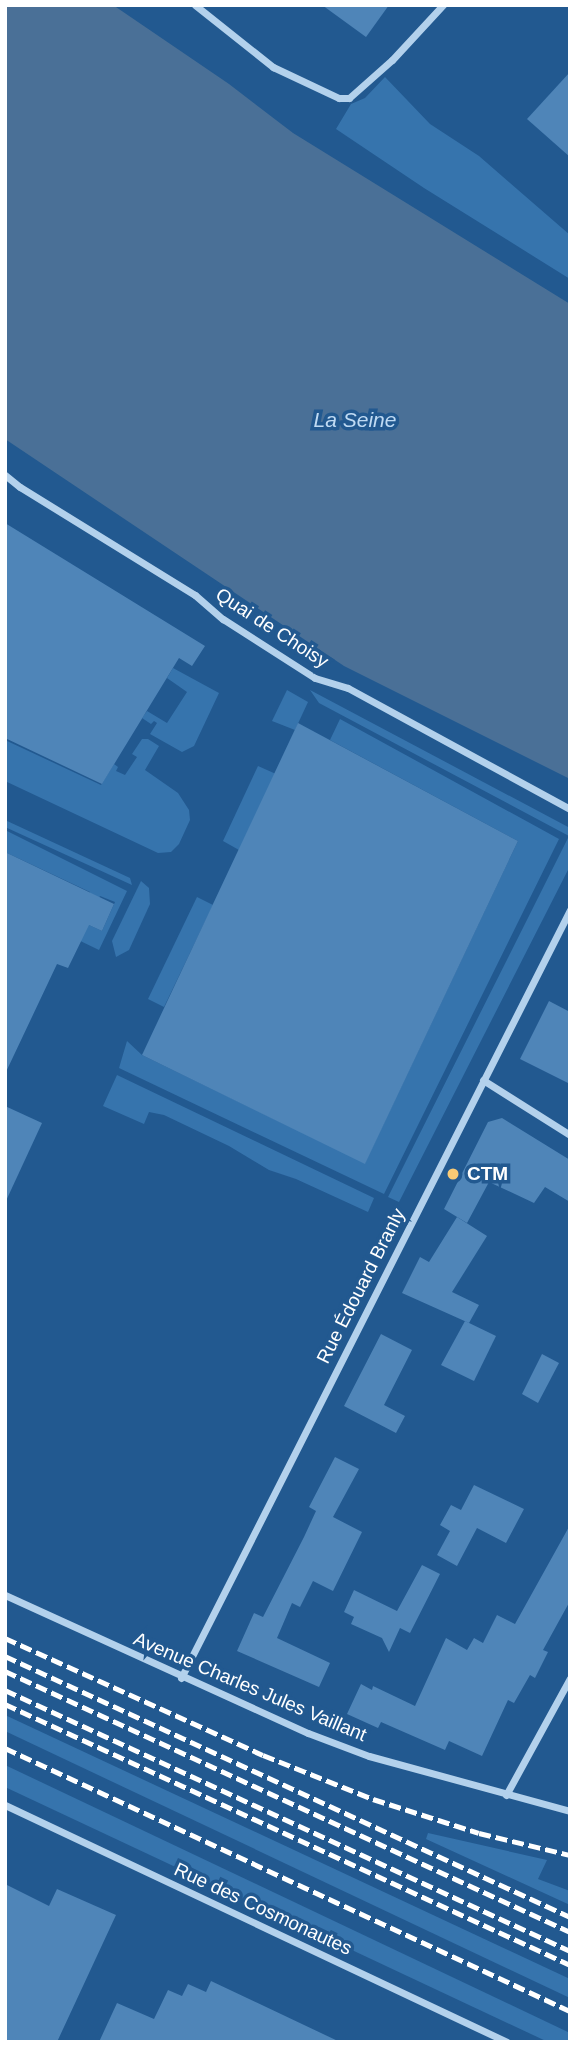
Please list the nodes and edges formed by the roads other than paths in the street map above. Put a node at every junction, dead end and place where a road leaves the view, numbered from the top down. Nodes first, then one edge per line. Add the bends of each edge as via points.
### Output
1 (195, 5) edge
2 (443, 5) edge
3 (5, 475) edge
4 (570, 809) edge
5 (570, 910) edge
6 (483, 1080) junction
7 (570, 1135) edge
8 (5, 1595) edge
9 (181, 1678) junction
10 (570, 1678) edge
11 (506, 1795) junction
12 (5, 1805) edge
13 (570, 1811) edge
14 (507, 2042) edge

1 - 2 street via 273,67 339,98 355,94
3 - 4 street, Quai de Choisy via 195,595 315,678 348,688
5 - 6 street, Rue Édouard Branly
6 - 7 street
6 - 9 street, Rue Édouard Branly
8 - 9 street, Avenue Charles Jules Vaillant
9 - 11 street, Avenue Charles Jules Vaillant via 369,1756
10 - 11 street
11 - 13 street, Avenue Charles Jules Vaillant
12 - 14 street, Rue des Cosmonautes

